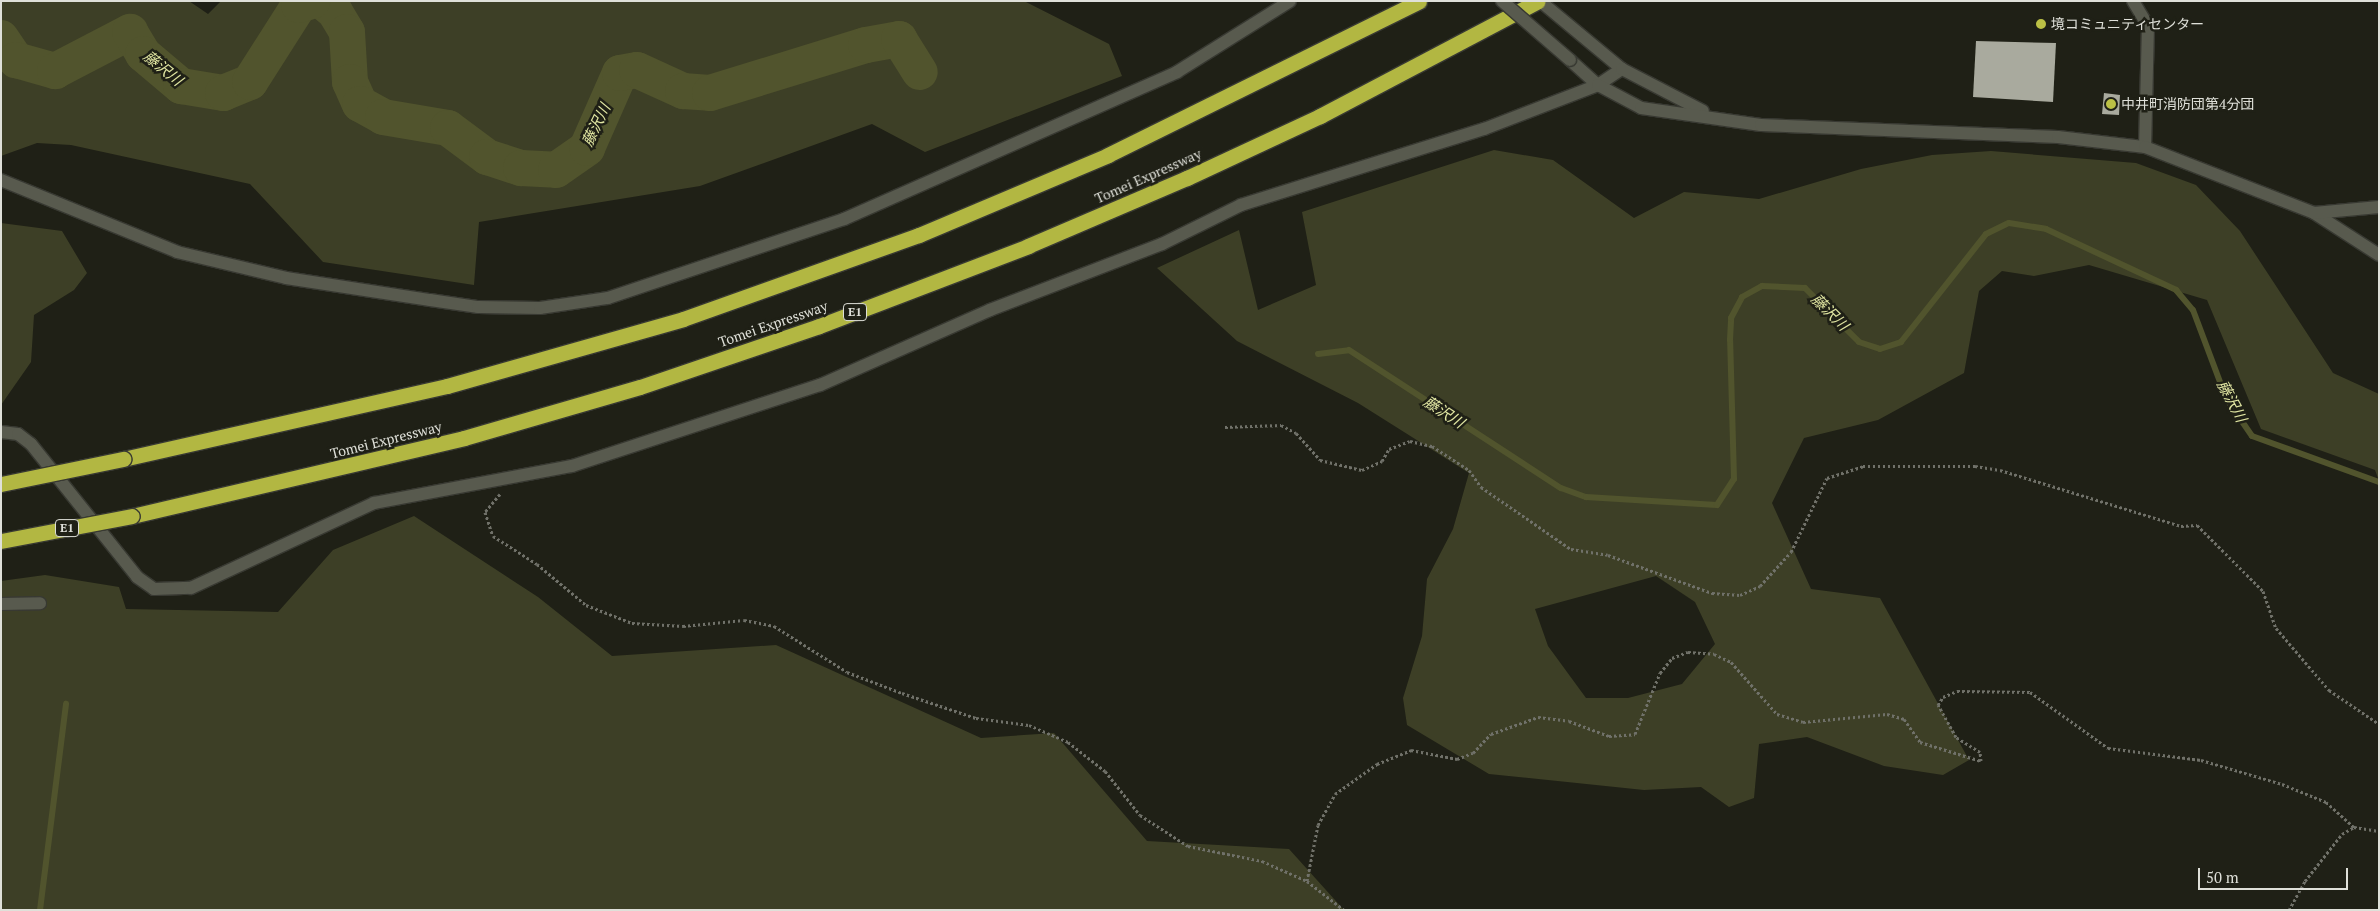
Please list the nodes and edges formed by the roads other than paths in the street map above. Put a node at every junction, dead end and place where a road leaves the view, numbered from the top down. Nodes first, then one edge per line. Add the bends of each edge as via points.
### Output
1 (1290, 1) edge
2 (1420, 1) edge
3 (1502, 1) edge
4 (1539, 1) edge
5 (2133, 1) edge
6 (1622, 69) junction
7 (1598, 85) junction
8 (1710, 115) junction
9 (2145, 147) junction
10 (1, 180) edge
11 (2379, 207) edge
12 (2314, 213) junction
13 (2379, 255) edge
14 (1, 432) edge
15 (1, 484) edge
16 (1, 541) edge
17 (40, 603) dead end
18 (1, 604) edge

1 - 10 street via 1177,72 853,215 608,298 540,308 478,307 286,278 177,252
2 - 15 highway, bridge via 1108,155 919,235 701,312 447,386
3 - 7 street, bridge
4 - 6 street
4 - 16 highway, Tomei Expressway / E1, bridge via 1320,116 1196,174 1028,246 819,326 640,387 464,438 132,516
5 - 9 street via 2148,26
6 - 7 street
6 - 8 street
7 - 8 street via 1641,108
7 - 14 street via 1484,129 1241,205 1162,244 990,310 820,385 572,466 374,502 191,588 154,589 137,577 32,444 18,434
8 - 9 street via 1761,125 2058,137
9 - 12 street
11 - 12 street
12 - 13 street
17 - 18 street

